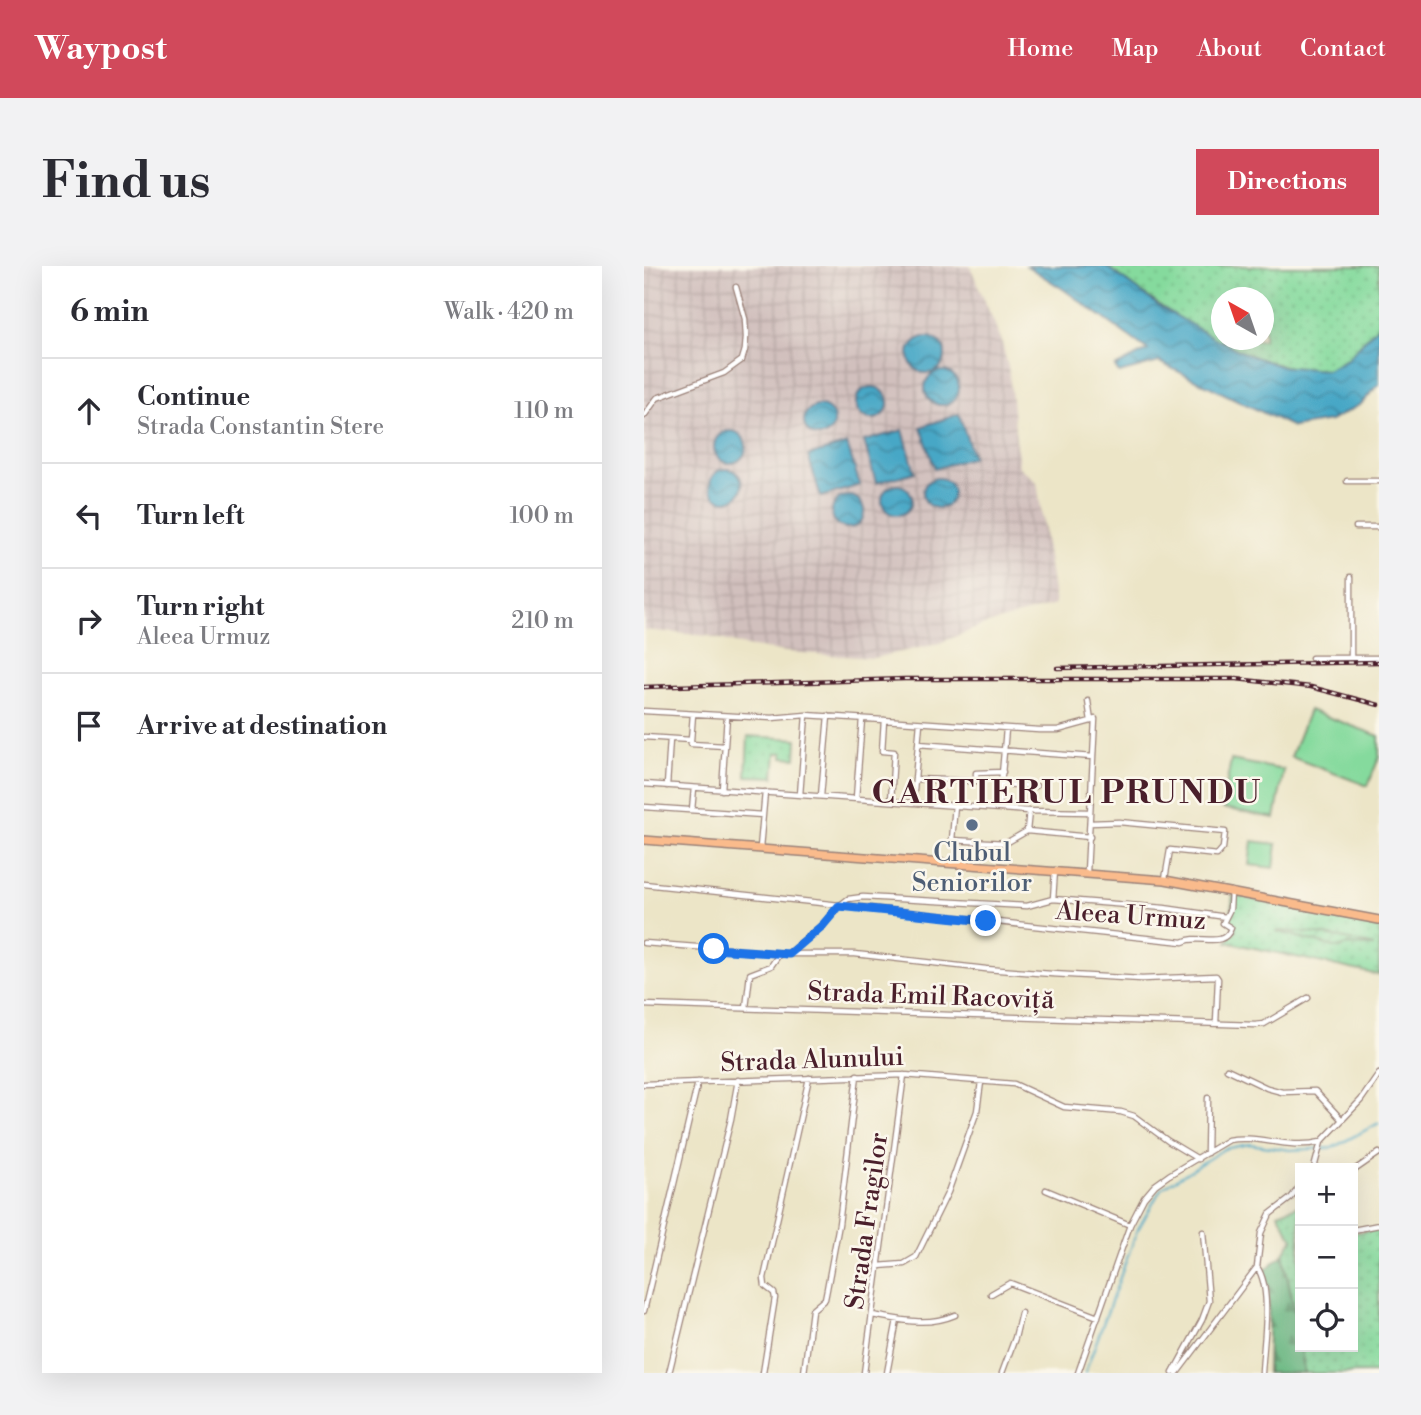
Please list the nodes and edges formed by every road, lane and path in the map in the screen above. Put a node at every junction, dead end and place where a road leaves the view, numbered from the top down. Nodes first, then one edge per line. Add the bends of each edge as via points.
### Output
1 (736, 287) dead end
2 (644, 416) edge
3 (1347, 481) dead end
4 (1379, 481) edge
5 (1356, 527) dead end
6 (1379, 527) edge
7 (1351, 577) dead end
8 (1312, 658) dead end
9 (1351, 658) junction
10 (1379, 658) edge
11 (1088, 701) dead end
12 (644, 711) edge
13 (693, 714) junction
14 (806, 715) junction
15 (727, 716) junction
16 (828, 716) junction
17 (862, 719) junction
18 (884, 720) junction
19 (1091, 721) junction
20 (919, 723) junction
21 (1006, 729) junction
22 (644, 737) edge
23 (670, 738) junction
24 (691, 740) junction
25 (918, 744) junction
26 (725, 746) junction
27 (1005, 750) junction
28 (1093, 757) junction
29 (1003, 772) junction
30 (915, 779) junction
31 (644, 784) edge
32 (1001, 784) junction
33 (667, 786) junction
34 (1036, 786) dead end
35 (694, 788) junction
36 (722, 790) junction
37 (765, 792) junction
38 (800, 795) junction
39 (821, 796) junction
40 (856, 799) junction
41 (891, 801) junction
42 (913, 803) junction
43 (955, 806) junction
44 (644, 807) edge
45 (999, 808) junction
46 (692, 810) junction
47 (1029, 811) junction
48 (1090, 813) junction
49 (763, 814) junction
50 (1090, 823) junction
51 (1027, 831) junction
52 (1090, 838) junction
53 (644, 840) edge
54 (760, 848) junction
55 (1055, 870) junction
56 (1087, 872) junction
57 (1165, 880) junction
58 (644, 884) edge
59 (1231, 891) junction
60 (1053, 899) junction
61 (839, 906) junction
62 (1226, 918) junction
63 (1379, 920) edge
64 (644, 943) edge
65 (780, 953) junction
66 (789, 954) junction
67 (1308, 998) dead end
68 (644, 1005) edge
69 (746, 1008) junction
70 (1216, 1023) junction
71 (1227, 1069) dead end
72 (1379, 1074) edge
73 (857, 1075) junction
74 (904, 1075) junction
75 (809, 1078) junction
76 (738, 1080) junction
77 (698, 1082) junction
78 (981, 1082) junction
79 (644, 1084) edge
80 (1208, 1098) dead end
81 (1342, 1120) junction
82 (1320, 1144) junction
83 (1207, 1153) junction
84 (1379, 1153) edge
85 (1198, 1159) junction
86 (1315, 1163) edge
87 (1358, 1168) edge
88 (1046, 1190) dead end
89 (1295, 1192) edge
90 (1290, 1198) junction
91 (1295, 1198) edge
92 (1129, 1225) junction
93 (1379, 1225) edge
94 (1358, 1229) edge
95 (1203, 1232) dead end
96 (878, 1266) junction
97 (1257, 1267) junction
98 (991, 1294) dead end
99 (644, 1311) edge
100 (1021, 1313) dead end
101 (872, 1315) junction
102 (955, 1315) dead end
103 (1098, 1317) junction
104 (897, 1320) junction
105 (669, 1373) edge
106 (763, 1373) edge
107 (804, 1373) edge
108 (864, 1373) edge
109 (887, 1373) edge
110 (1002, 1373) edge
111 (1079, 1373) edge
112 (1175, 1373) edge
113 (1262, 1373) edge

1 - 2 street via 745,319 742,360 724,373 657,398
3 - 4 street
5 - 6 street
7 - 9 street
8 - 9 street
9 - 10 street
11 - 19 street
12 - 13 street
13 - 15 street
13 - 24 street
14 - 15 street
14 - 16 street
14 - 38 street
15 - 26 street
16 - 17 street
16 - 39 street
17 - 18 street
17 - 40 street
18 - 20 street
18 - 41 street via 882,751 894,752
19 - 21 street via 1058,730
19 - 28 street via 1095,719
20 - 21 street
20 - 25 street
21 - 27 street
22 - 23 street
23 - 24 street
23 - 33 street
24 - 26 street via 691,744
25 - 27 street
25 - 30 street
26 - 36 street
27 - 28 street
27 - 29 street
28 - 48 street
29 - 30 street via 976,773 976,781
29 - 32 street
30 - 42 street
31 - 33 street
32 - 34 street
32 - 45 street
33 - 35 street
35 - 36 street
35 - 46 street
36 - 37 street
37 - 38 street
37 - 49 street
38 - 39 street
39 - 40 street
40 - 41 street
41 - 42 street
42 - 43 street
43 - 45 street
43 - 51 street via 952,840 1006,843
44 - 46 street
45 - 47 street
46 - 49 street
47 - 48 street
47 - 51 street
48 - 50 street
49 - 54 street
50 - 52 street
50 - 57 street via 1225,832 1217,855 1170,850
51 - 52 street
52 - 56 street
53 - 54 main road
54 - 55 main road
55 - 56 main road
55 - 60 street
56 - 57 main road
57 - 59 main road
58 - 61 street, Aleea Urmuz
59 - 62 street, Aleea Urmuz
59 - 63 main road
60 - 61 street via 1005,906 863,897
60 - 62 street
61 - 62 street, Aleea Urmuz via 1183,942 1227,937 1231,928 1223,923
61 - 66 street
64 - 65 street
65 - 66 street
65 - 69 street via 771,966 750,974
66 - 70 street via 855,954 986,969 1142,979 1216,976
67 - 70 street, Strada Emil Racoviță via 1264,1024
68 - 69 street, Strada Emil Racoviță
69 - 70 street, Strada Emil Racoviță
71 - 81 street via 1282,1092 1315,1091
72 - 81 street
73 - 74 street, Strada Alunului
73 - 75 street, Strada Alunului
73 - 107 street via 825,1299 812,1310
74 - 78 street, Strada Alunului
74 - 96 street, Strada Fragilor
75 - 76 street, Strada Alunului
75 - 106 street via 764,1278 775,1298
76 - 77 street, Strada Alunului
76 - 105 street
77 - 79 street, Strada Alunului
77 - 99 street
78 - 85 street, Strada Alunului via 1019,1085 1076,1110 1134,1116
78 - 96 street via 977,1111 947,1192 916,1257 904,1264
80 - 83 street
81 - 82 street
82 - 83 street via 1241,1138
82 - 86 street
83 - 85 street
84 - 87 street
85 - 92 street via 1155,1185
88 - 92 street
89 - 90 street
90 - 91 street
90 - 97 street via 1263,1226
92 - 103 street
93 - 94 street
95 - 112 street via 1209,1301
96 - 101 street, Strada Fragilor
97 - 112 street
97 - 113 street via 1265,1299
98 - 103 street via 1010,1283
100 - 110 street
101 - 104 street
101 - 108 street, Strada Fragilor
102 - 104 street via 940,1321
103 - 111 street
104 - 109 street

